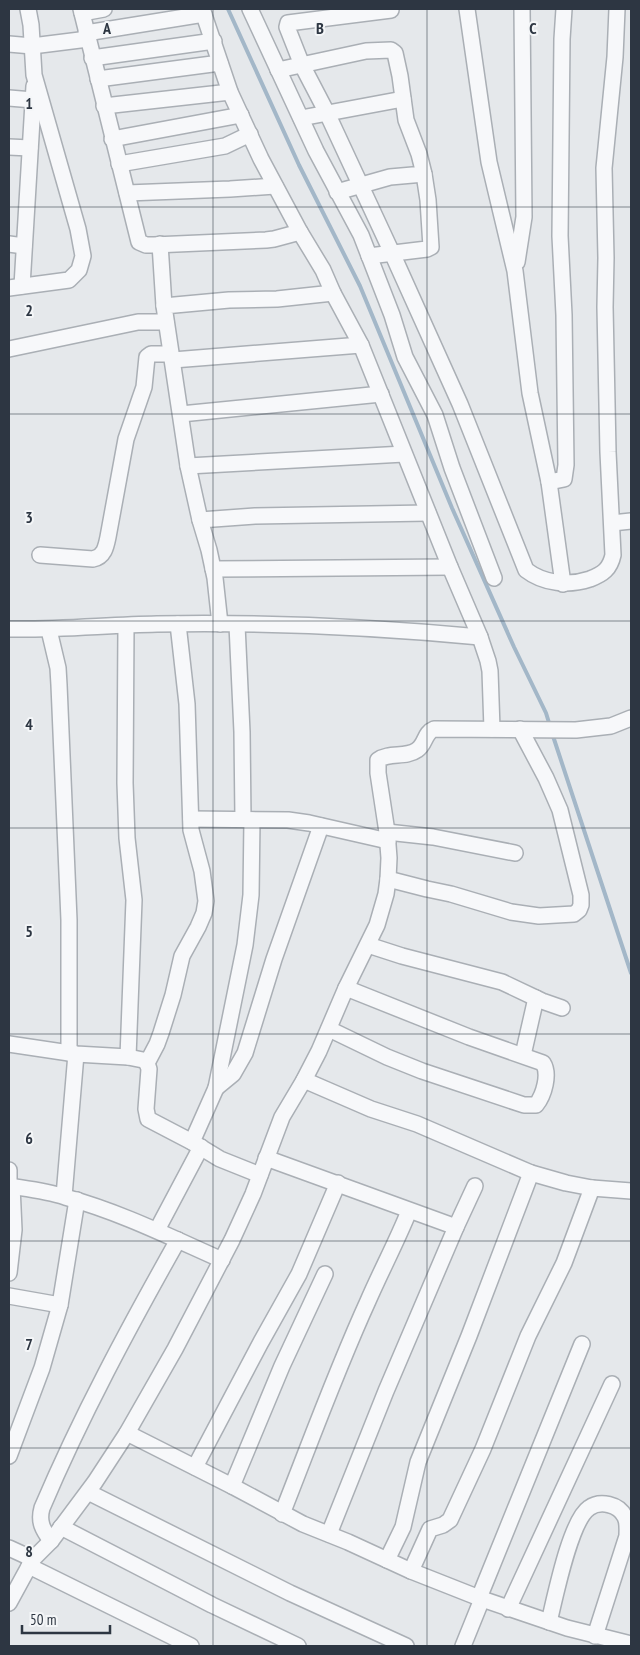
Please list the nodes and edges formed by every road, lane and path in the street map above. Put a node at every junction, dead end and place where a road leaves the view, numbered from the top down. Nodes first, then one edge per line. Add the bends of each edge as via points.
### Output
1 (28, 9) edge
2 (104, 9) edge
3 (250, 9) edge
4 (468, 9) edge
5 (522, 9) edge
6 (564, 9) edge
7 (616, 9) edge
8 (391, 10) dead end
9 (81, 11) edge
10 (203, 11) edge
11 (87, 36) junction
12 (214, 41) junction
13 (9, 44) edge
14 (32, 46) junction
15 (92, 58) junction
16 (220, 63) junction
17 (302, 65) junction
18 (278, 70) junction
19 (34, 75) junction
20 (98, 79) junction
21 (230, 92) junction
22 (9, 98) edge
23 (403, 99) junction
24 (33, 100) junction
25 (104, 106) junction
26 (327, 113) junction
27 (241, 115) junction
28 (301, 118) junction
29 (250, 134) junction
30 (112, 139) junction
31 (9, 147) edge
32 (30, 148) junction
33 (119, 164) junction
34 (424, 174) junction
35 (361, 184) junction
36 (275, 186) junction
37 (337, 192) junction
38 (127, 193) junction
39 (300, 232) junction
40 (9, 244) edge
41 (160, 244) junction
42 (24, 246) junction
43 (392, 253) junction
44 (369, 256) junction
45 (515, 271) junction
46 (15, 287) edge
47 (333, 293) junction
48 (164, 306) junction
49 (166, 322) junction
50 (360, 345) junction
51 (9, 349) edge
52 (172, 357) junction
53 (381, 394) junction
54 (181, 414) junction
55 (404, 454) junction
56 (188, 466) junction
57 (549, 482) junction
58 (428, 513) junction
59 (200, 520) junction
60 (631, 521) edge
61 (612, 523) junction
62 (40, 555) dead end
63 (450, 567) junction
64 (213, 569) junction
65 (494, 578) dead end
66 (563, 584) junction
67 (178, 624) junction
68 (220, 624) junction
69 (237, 625) junction
70 (126, 626) junction
71 (9, 629) edge
72 (49, 630) junction
73 (480, 637) junction
74 (631, 718) edge
75 (492, 729) junction
76 (525, 729) junction
77 (191, 819) junction
78 (248, 819) junction
79 (321, 826) junction
80 (388, 836) junction
81 (515, 853) dead end
82 (388, 879) junction
83 (368, 944) junction
84 (346, 988) junction
85 (536, 998) junction
86 (562, 1008) dead end
87 (329, 1029) junction
88 (9, 1044) edge
89 (72, 1054) junction
90 (522, 1055) junction
91 (128, 1057) junction
92 (147, 1063) junction
93 (304, 1080) junction
94 (216, 1088) junction
95 (196, 1145) junction
96 (266, 1158) junction
97 (9, 1170) edge
98 (531, 1173) junction
99 (260, 1175) junction
100 (338, 1183) junction
101 (10, 1186) edge
102 (475, 1186) dead end
103 (592, 1188) junction
104 (631, 1191) edge
105 (70, 1198) junction
106 (409, 1211) junction
107 (456, 1227) junction
108 (157, 1230) junction
109 (178, 1240) junction
110 (222, 1260) junction
111 (9, 1273) edge
112 (324, 1274) dead end
113 (9, 1296) edge
114 (60, 1305) junction
115 (582, 1344) dead end
116 (612, 1384) dead end
117 (127, 1433) junction
118 (9, 1456) edge
119 (195, 1467) junction
120 (232, 1486) junction
121 (88, 1492) junction
122 (282, 1514) junction
123 (61, 1527) junction
124 (329, 1534) junction
125 (50, 1541) junction
126 (9, 1548) edge
127 (387, 1560) junction
128 (31, 1562) junction
129 (411, 1571) junction
130 (480, 1599) junction
131 (9, 1603) edge
132 (508, 1609) junction
133 (549, 1622) junction
134 (595, 1636) junction
135 (631, 1644) edge
136 (191, 1646) edge
137 (298, 1646) edge
138 (406, 1646) edge
139 (463, 1646) edge

1 - 14 street
2 - 9 street
3 - 18 street
4 - 45 street via 489,162
5 - 45 street via 524,217
6 - 57 street via 560,236 566,464 564,479
7 - 61 street via 615,57 604,168
8 - 17 street via 288,23 287,28
9 - 11 street
10 - 11 street
10 - 12 street
11 - 14 street
11 - 15 street
12 - 15 street
12 - 16 street
13 - 14 street
14 - 19 street
15 - 20 street
16 - 20 street
16 - 21 street
17 - 18 street
17 - 23 street via 366,51 391,50 398,63
17 - 26 street
18 - 28 street
19 - 24 street
19 - 46 street via 76,220 83,256 72,279
20 - 25 street
21 - 25 street
21 - 27 street
22 - 24 street
23 - 26 street
23 - 34 street via 408,127 420,154
24 - 32 street
25 - 30 street
26 - 28 street
26 - 35 street
27 - 29 street
27 - 30 street
28 - 37 street
29 - 33 street via 225,146
29 - 36 street
30 - 33 street
31 - 32 street
32 - 42 street
33 - 38 street
34 - 35 street
34 - 43 street via 431,247
35 - 37 street
35 - 43 street
36 - 38 street
36 - 39 street
37 - 44 street
38 - 41 street via 138,241 146,245
39 - 41 street via 274,239
39 - 47 street
40 - 42 street
41 - 48 street
42 - 46 street
43 - 44 street
43 - 66 street via 460,404 526,570 534,576
44 - 65 street via 404,357 434,415
45 - 57 street via 530,393
47 - 48 street
47 - 50 street
48 - 49 street
49 - 51 street via 138,322
49 - 52 street
50 - 52 street
50 - 53 street
52 - 54 street
52 - 62 street via 151,354 147,358 144,387 126,439 106,548 101,556 93,559
53 - 54 street
53 - 55 street
54 - 56 street
55 - 56 street
55 - 58 street
56 - 59 street
57 - 66 street
58 - 59 street
58 - 63 street
59 - 64 street
60 - 61 street
61 - 66 street via 613,555 609,567 598,576
63 - 64 street
63 - 73 street
64 - 68 street
67 - 68 street
67 - 70 street
67 - 77 street via 187,704
68 - 69 street
69 - 73 street via 312,626
69 - 78 street
70 - 72 street
70 - 91 street via 125,783 134,900
71 - 72 street
72 - 89 street via 59,685
73 - 75 street via 490,671
74 - 76 street via 610,726 576,730
75 - 76 street
75 - 80 street via 434,729 428,732 416,750 379,758 377,768
76 - 82 street via 560,810 581,895 579,910 574,914 540,916 511,912
77 - 78 street
77 - 92 street via 205,890 204,913 182,956 161,1033
78 - 79 street via 288,820
78 - 94 street via 252,895 246,945
79 - 80 street
79 - 94 street via 244,1052 233,1074
80 - 81 street via 433,837
80 - 82 street
82 - 83 street via 382,911
83 - 84 street
83 - 85 street via 502,982
84 - 87 street
84 - 90 street
85 - 86 street
85 - 90 street
87 - 90 street via 422,1071 532,1106 541,1097 546,1068 543,1063
87 - 93 street
88 - 89 street
89 - 91 street
89 - 105 street
91 - 92 street
92 - 95 street via 148,1119
93 - 96 street via 282,1117
93 - 98 street
94 - 95 street
95 - 99 street
95 - 108 street
96 - 99 street
96 - 100 street
97 - 101 street
98 - 103 street
98 - 127 street via 418,1462 403,1526
99 - 110 street
100 - 106 street
100 - 119 street via 298,1274
101 - 105 street
101 - 111 street via 14,1230
102 - 107 street
103 - 104 street
103 - 129 street via 564,1263 528,1336 483,1449 450,1520 430,1529
105 - 108 street
105 - 114 street
106 - 107 street
106 - 122 street via 328,1396
107 - 124 street
108 - 109 street
109 - 110 street
109 - 125 street via 90,1403 42,1508 40,1523
110 - 117 street
112 - 120 street
113 - 114 street
114 - 118 street via 42,1368
115 - 130 street
116 - 132 street
117 - 119 street
117 - 121 street
119 - 120 street
120 - 122 street
121 - 123 street
121 - 138 street via 290,1593
122 - 124 street
123 - 125 street
123 - 137 street
124 - 127 street
125 - 128 street
126 - 128 street
127 - 129 street
128 - 131 street
128 - 136 street
129 - 130 street
130 - 132 street
130 - 139 street
132 - 133 street
133 - 134 street
133 - 134 street via 579,1520 596,1504 611,1505 625,1517 627,1536
134 - 135 street

